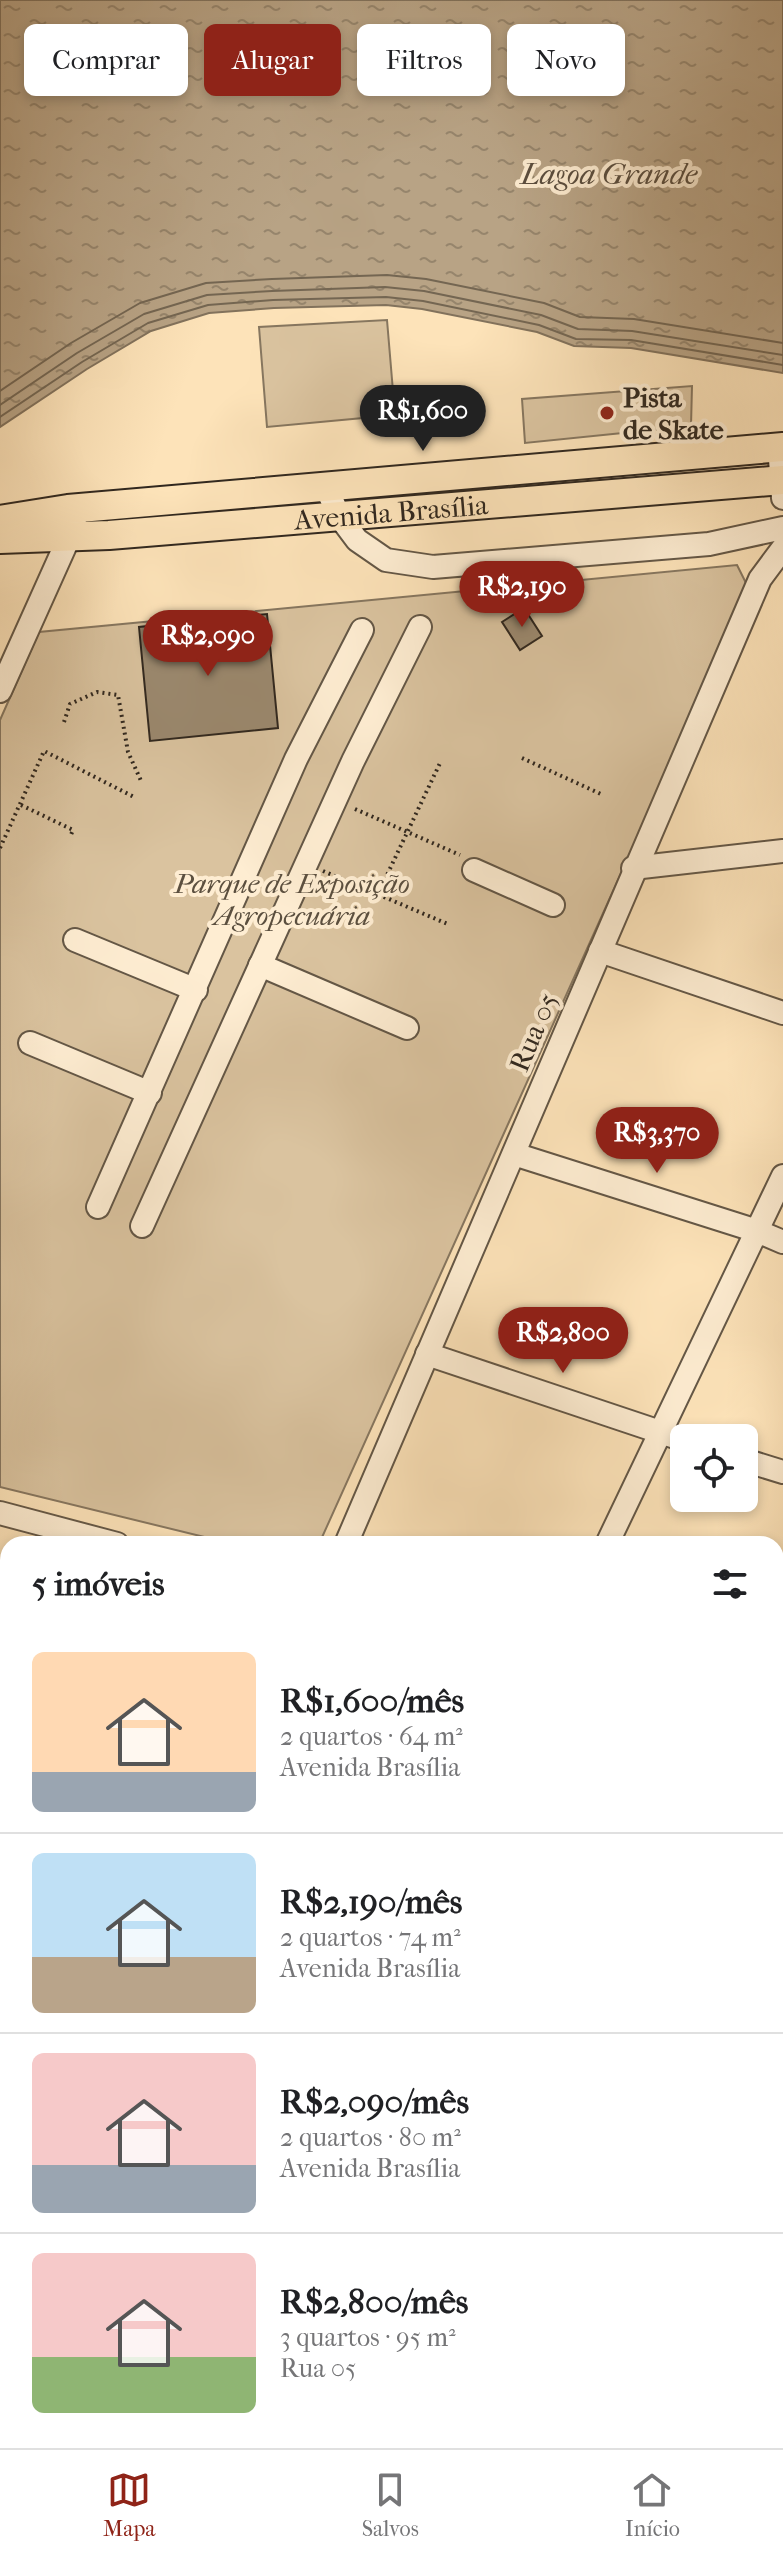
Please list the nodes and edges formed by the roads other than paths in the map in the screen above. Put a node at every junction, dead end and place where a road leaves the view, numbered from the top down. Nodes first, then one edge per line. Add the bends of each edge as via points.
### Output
1 (781, 447) edge
2 (473, 474) junction
3 (782, 480) edge
4 (326, 487) junction
5 (244, 494) junction
6 (783, 498) edge
7 (117, 505) junction
8 (473, 505) junction
9 (75, 508) junction
10 (339, 516) junction
11 (0, 520) edge
12 (245, 524) junction
13 (783, 528) edge
14 (109, 535) junction
15 (69, 537) junction
16 (0, 539) edge
17 (783, 548) edge
18 (420, 627) dead end
19 (362, 630) dead end
20 (0, 691) edge
21 (783, 851) edge
22 (468, 863) road end
23 (633, 868) junction
24 (553, 905) dead end
25 (75, 940) dead end
26 (600, 951) junction
27 (260, 965) junction
28 (196, 990) junction
29 (783, 1013) edge
30 (407, 1028) dead end
31 (30, 1043) dead end
32 (150, 1093) junction
33 (514, 1154) junction
34 (783, 1176) edge
35 (98, 1207) dead end
36 (142, 1226) dead end
37 (757, 1231) junction
38 (783, 1242) edge
39 (427, 1354) junction
40 (662, 1433) junction
41 (670, 1436) edge
42 (758, 1464) edge
43 (783, 1472) edge
44 (0, 1513) edge
45 (87, 1536) edge
46 (349, 1536) edge
47 (611, 1536) edge

1 - 2 main road, Avenida Brasília
1 - 3 street
2 - 4 main road, Avenida Brasília
2 - 8 main road
3 - 6 street
3 - 8 main road, Avenida Brasília
4 - 5 main road, Avenida Brasília
4 - 10 street
5 - 7 main road, Avenida Brasília
5 - 12 main road
7 - 9 main road, Avenida Brasília
7 - 14 main road
8 - 10 main road, Avenida Brasília
9 - 11 main road, Avenida Brasília
9 - 15 street
10 - 12 main road, Avenida Brasília
10 - 13 street via 357,540 386,560 433,567 709,544
12 - 14 main road, Avenida Brasília
14 - 15 main road, Avenida Brasília
15 - 16 main road, Avenida Brasília
15 - 20 street
17 - 23 street, Rua 05 via 760,579
18 - 27 street
19 - 28 street via 296,759
21 - 23 street
22 - 24 street
23 - 26 street, Rua 05
25 - 28 street
26 - 29 street
26 - 33 street, Rua 05
27 - 30 street
27 - 36 street
28 - 32 street
31 - 32 street
32 - 35 street
33 - 37 street
33 - 39 street, Rua 05
34 - 37 street
37 - 38 street
37 - 40 street
39 - 40 street
39 - 46 street, Rua 05
40 - 41 street
40 - 47 street
42 - 43 street
44 - 45 street

